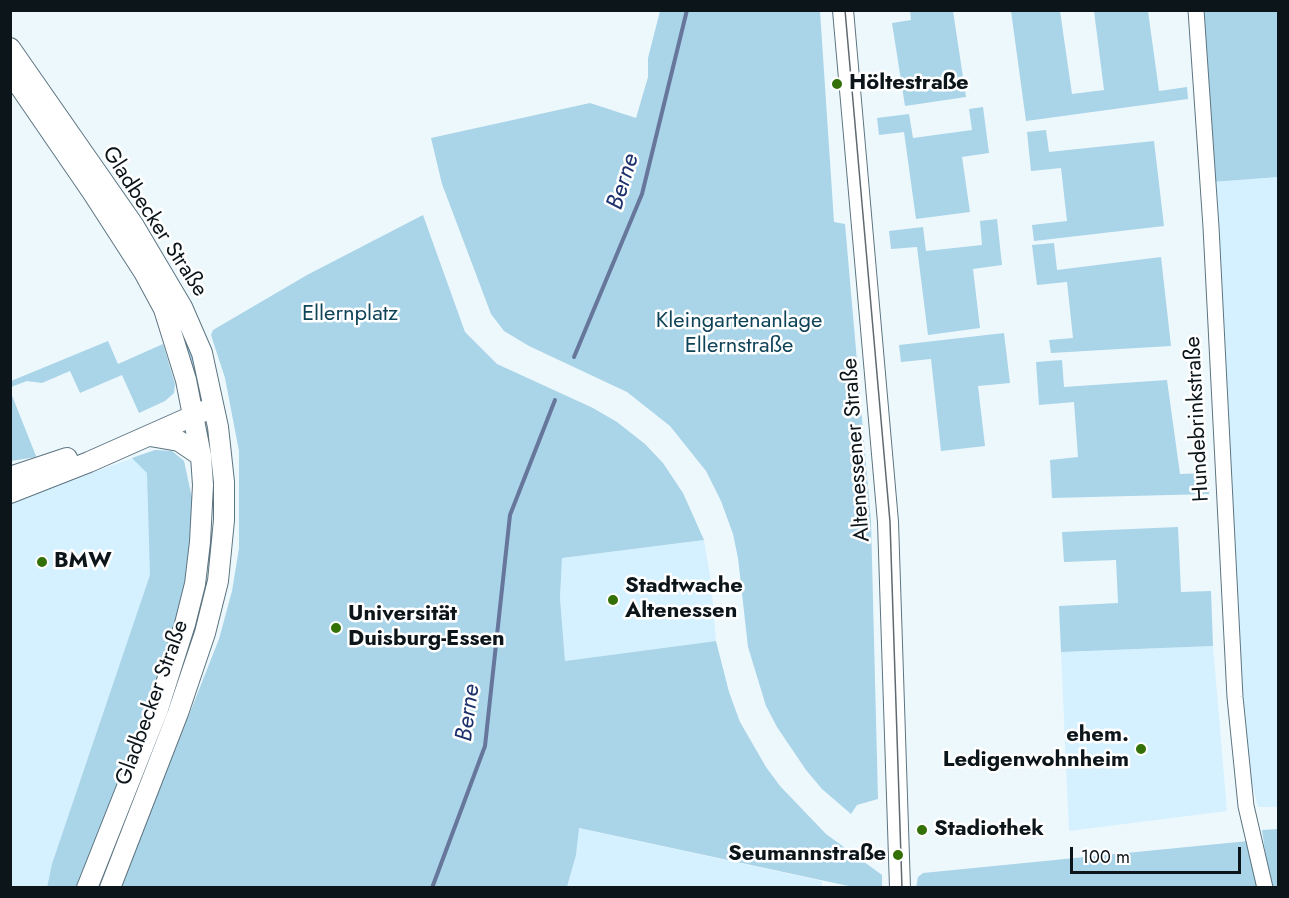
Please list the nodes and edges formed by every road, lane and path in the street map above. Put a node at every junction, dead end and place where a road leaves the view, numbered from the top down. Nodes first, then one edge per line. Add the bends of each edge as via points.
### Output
1 (843, 10) edge
2 (1196, 10) edge
3 (10, 48) edge
4 (10, 72) edge
5 (191, 402) junction
6 (214, 406) junction
7 (150, 436) junction
8 (201, 456) junction
9 (14, 486) edge
10 (87, 888) edge
11 (110, 888) edge
12 (900, 888) edge
13 (1265, 888) edge

1 - 12 main road, Altenessener Straße via 888,522
2 - 13 street, Hundebrinkstraße via 1235,697 1249,824
3 - 6 main road, Gladbecker Straße via 134,226 171,287 202,353
4 - 5 main road, Gladbecker Straße via 144,272 166,315
5 - 6 main road
5 - 7 main road
5 - 8 main road, Gladbecker Straße
5 - 9 main road
6 - 11 main road, Gladbecker Straße via 224,482 218,581 178,713
7 - 8 main road via 179,441
7 - 9 main road
8 - 10 main road, Gladbecker Straße via 203,485 195,584 158,709

